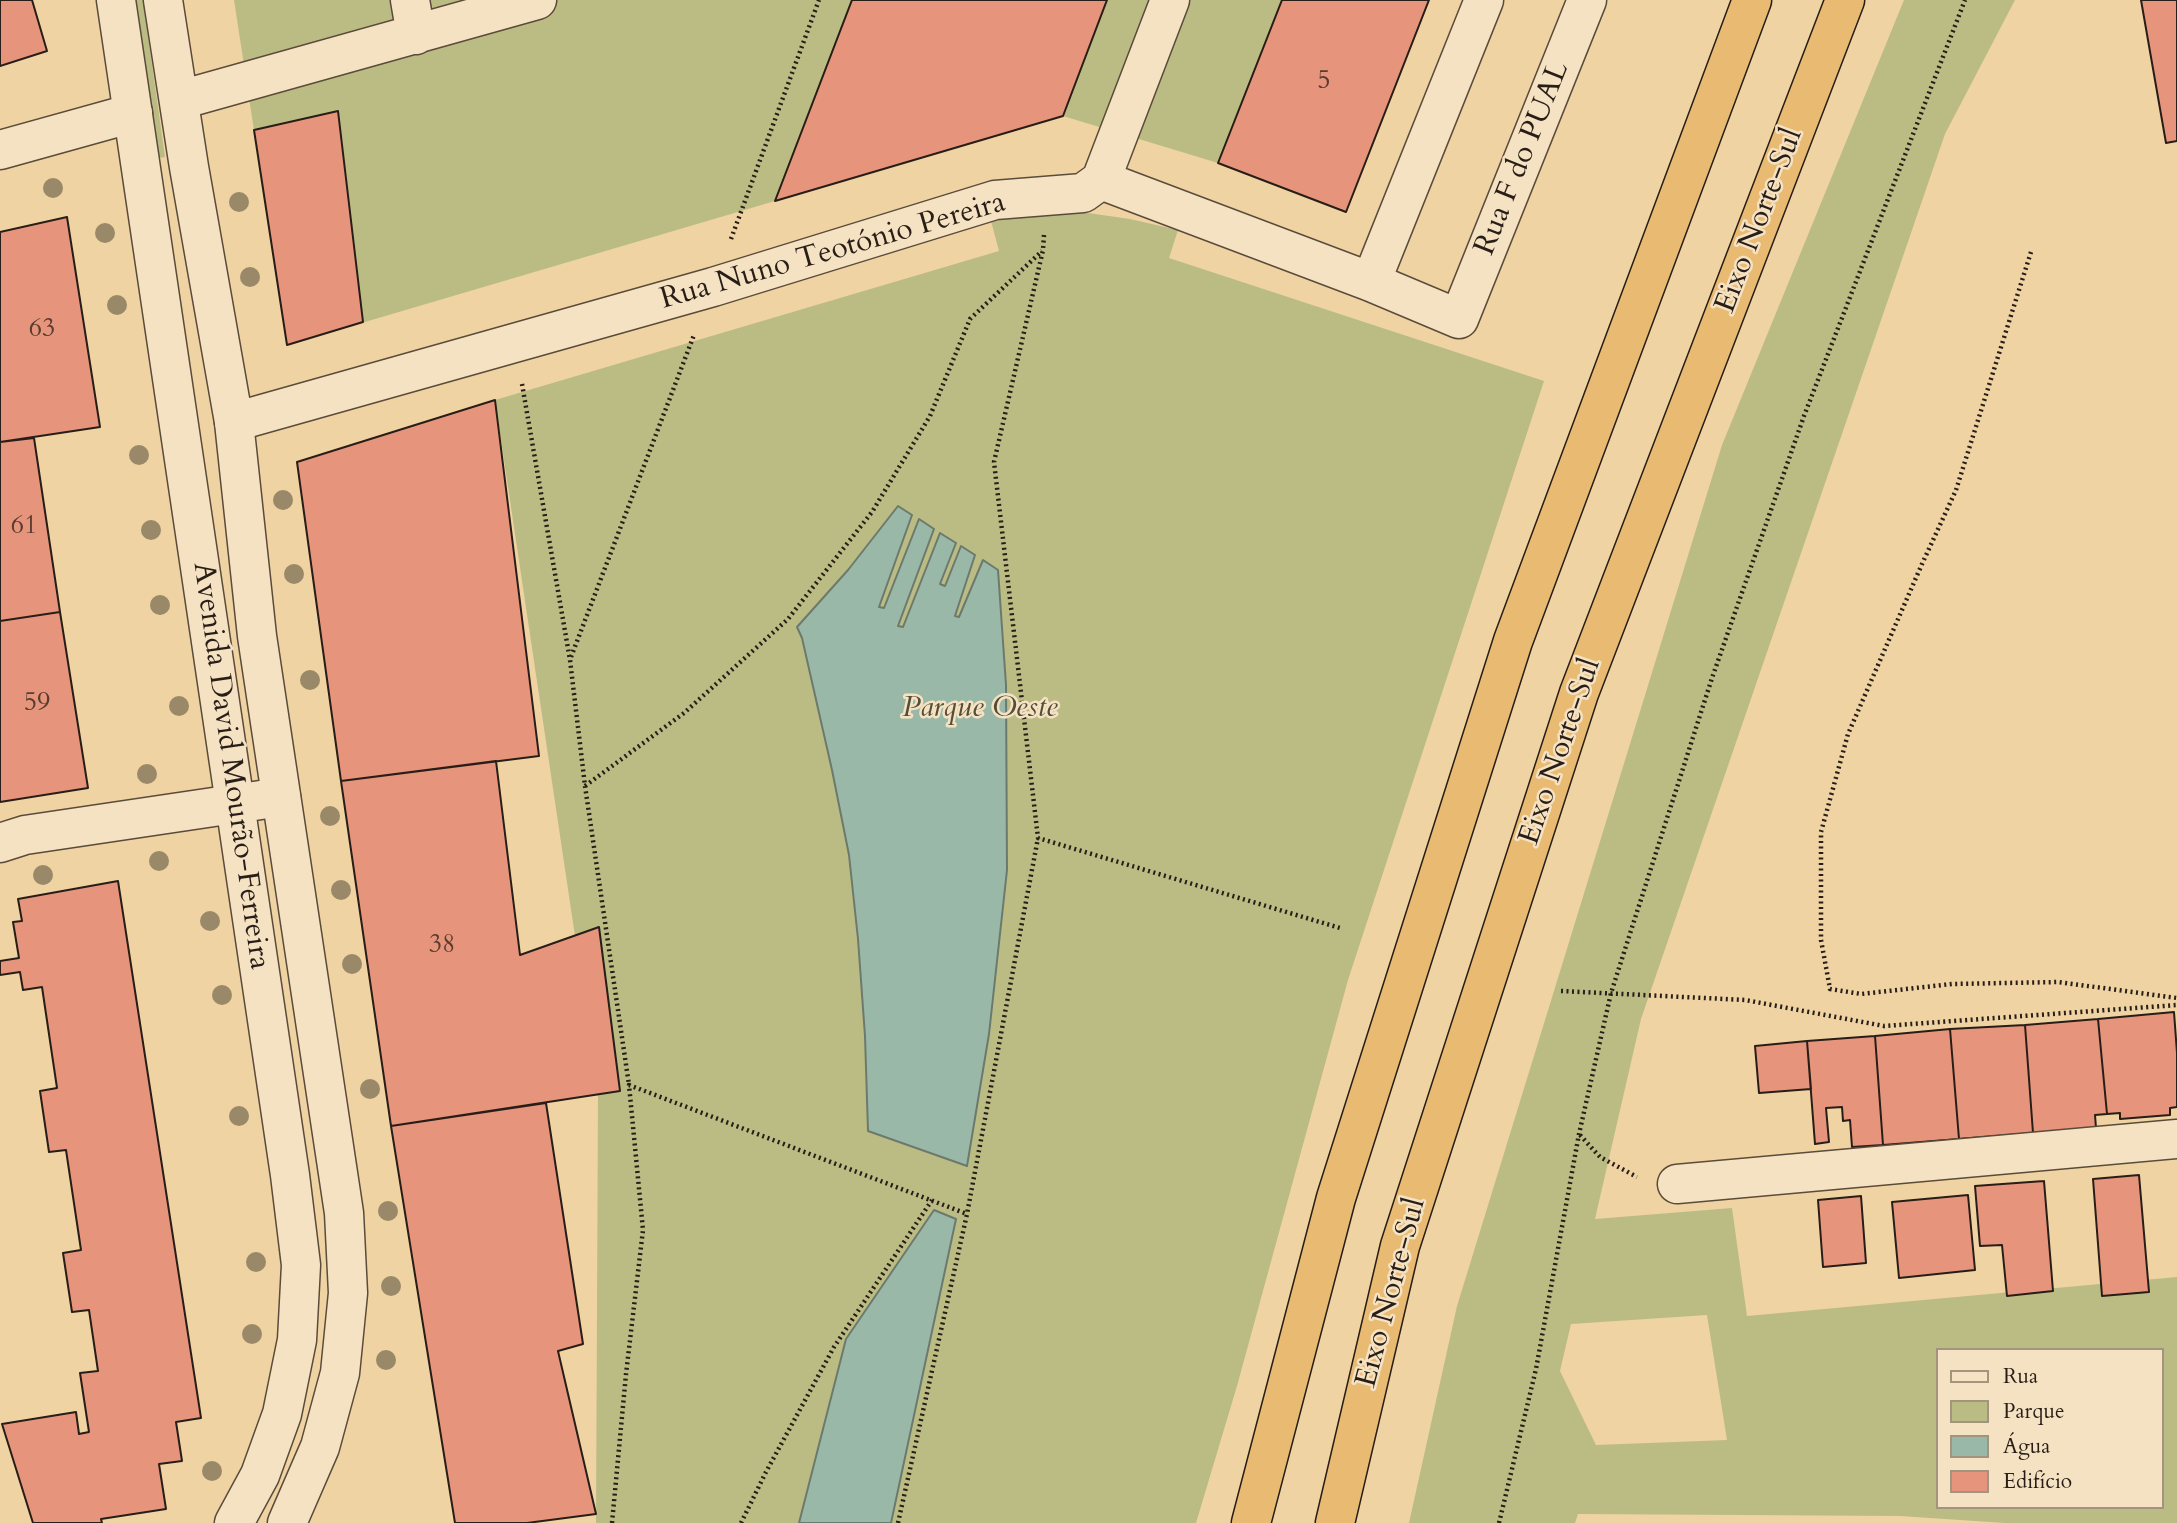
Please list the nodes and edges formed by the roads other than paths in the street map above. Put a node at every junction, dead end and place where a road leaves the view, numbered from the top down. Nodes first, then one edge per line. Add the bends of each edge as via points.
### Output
1 (116, 0) edge
2 (163, 0) edge
3 (537, 0) edge
4 (1170, 0) edge
5 (1485, 0) edge
6 (1587, 0) edge
7 (1752, 0) edge
8 (1845, 0) edge
9 (413, 17) edge
10 (180, 100) junction
11 (133, 113) junction
12 (0, 150) edge
13 (1101, 180) junction
14 (1371, 282) junction
15 (234, 422) junction
16 (281, 797) junction
17 (235, 805) junction
18 (0, 843) edge
19 (2177, 1139) edge
20 (1677, 1184) road end
21 (234, 1523) edge
22 (287, 1523) edge
23 (1251, 1523) edge
24 (1335, 1523) edge

1 - 11 street, Avenida David Mourão-Ferreira
2 - 10 street, Avenida David Mourão-Ferreira
3 - 9 street
4 - 13 street
5 - 14 street
6 - 14 street, Rua F do PUAL via 1459,319
7 - 23 highway via 1513,641 1336,1198
8 - 24 highway, Eixo Norte-Sul via 1579,693 1400,1246
9 - 10 street
10 - 15 street, Avenida David Mourão-Ferreira
11 - 12 street
11 - 17 street, Avenida David Mourão-Ferreira
13 - 14 street
13 - 15 street, Rua Nuno Teotónio Pereira via 1083,193 995,200 713,287
15 - 16 street, Avenida David Mourão-Ferreira via 257,636
16 - 17 street
16 - 22 street, Avenida David Mourão-Ferreira via 344,1213 348,1293 340,1373 320,1447
17 - 18 street via 25,835
17 - 21 street, Avenida David Mourão-Ferreira via 301,1265 297,1340 282,1414 260,1475
19 - 20 street

